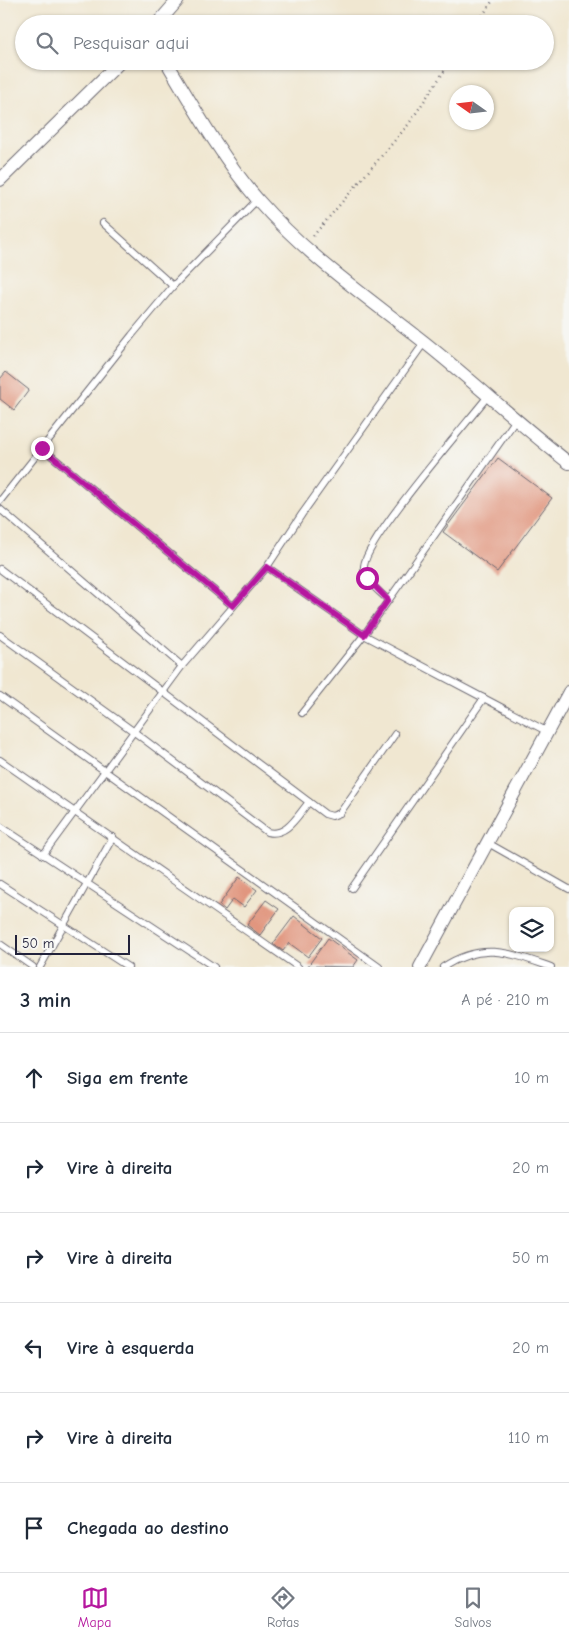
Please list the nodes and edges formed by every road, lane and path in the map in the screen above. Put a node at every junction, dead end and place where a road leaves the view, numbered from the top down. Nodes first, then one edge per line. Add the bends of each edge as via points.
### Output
1 (178, 0) edge
2 (493, 0) edge
3 (165, 15) edge
4 (483, 15) edge
5 (113, 70) edge
6 (172, 70) edge
7 (445, 70) edge
8 (0, 180) edge
9 (258, 200) junction
10 (103, 223) dead end
11 (304, 246) junction
12 (173, 286) junction
13 (424, 343) junction
14 (488, 396) junction
15 (515, 421) junction
16 (42, 448) junction
17 (569, 463) edge
18 (0, 501) edge
19 (0, 509) edge
20 (267, 567) junction
21 (0, 569) edge
22 (388, 600) junction
23 (233, 606) junction
24 (0, 635) edge
25 (364, 635) junction
26 (182, 666) junction
27 (569, 692) edge
28 (161, 693) junction
29 (0, 696) edge
30 (484, 698) junction
31 (302, 713) dead end
32 (133, 730) junction
33 (548, 732) junction
34 (395, 734) dead end
35 (0, 760) edge
36 (104, 772) junction
37 (309, 802) junction
38 (74, 810) junction
39 (0, 826) edge
40 (113, 837) junction
41 (488, 843) junction
42 (43, 855) junction
43 (0, 884) edge
44 (86, 884) junction
45 (352, 888) dead end
46 (569, 889) edge
47 (63, 924) junction
48 (0, 944) edge
49 (33, 967) edge
50 (40, 967) edge
51 (128, 967) edge
52 (214, 967) edge
53 (298, 967) edge
54 (379, 967) edge
55 (420, 967) edge
56 (443, 967) edge
57 (551, 967) edge

1 - 3 street
2 - 4 path
5 - 8 street
6 - 9 street via 228,161
7 - 11 path via 380,160
9 - 11 street
9 - 12 lane
10 - 12 lane
11 - 13 street
12 - 16 lane
13 - 14 street
13 - 20 lane
14 - 15 street
14 - 22 lane via 368,552 364,568 367,578
15 - 17 street
15 - 22 lane
16 - 18 lane
16 - 23 lane
19 - 26 lane
20 - 23 lane
20 - 25 lane
21 - 28 lane
22 - 25 lane
23 - 26 lane
24 - 32 lane
25 - 30 lane
25 - 31 lane
26 - 28 lane
27 - 33 street
28 - 32 lane
28 - 37 lane
29 - 36 lane
30 - 33 lane
30 - 45 lane
32 - 36 lane
32 - 37 lane via 267,832 283,832
33 - 41 street
34 - 37 lane via 340,813 325,814
35 - 38 lane
36 - 38 lane
36 - 54 lane
38 - 40 lane
38 - 42 lane
39 - 42 lane
40 - 44 lane
40 - 53 lane
41 - 46 lane
41 - 55 street
42 - 44 lane
43 - 47 lane
44 - 47 lane
44 - 52 lane
47 - 50 lane
47 - 51 lane
48 - 49 lane
56 - 57 lane via 460,956 487,951 514,955

